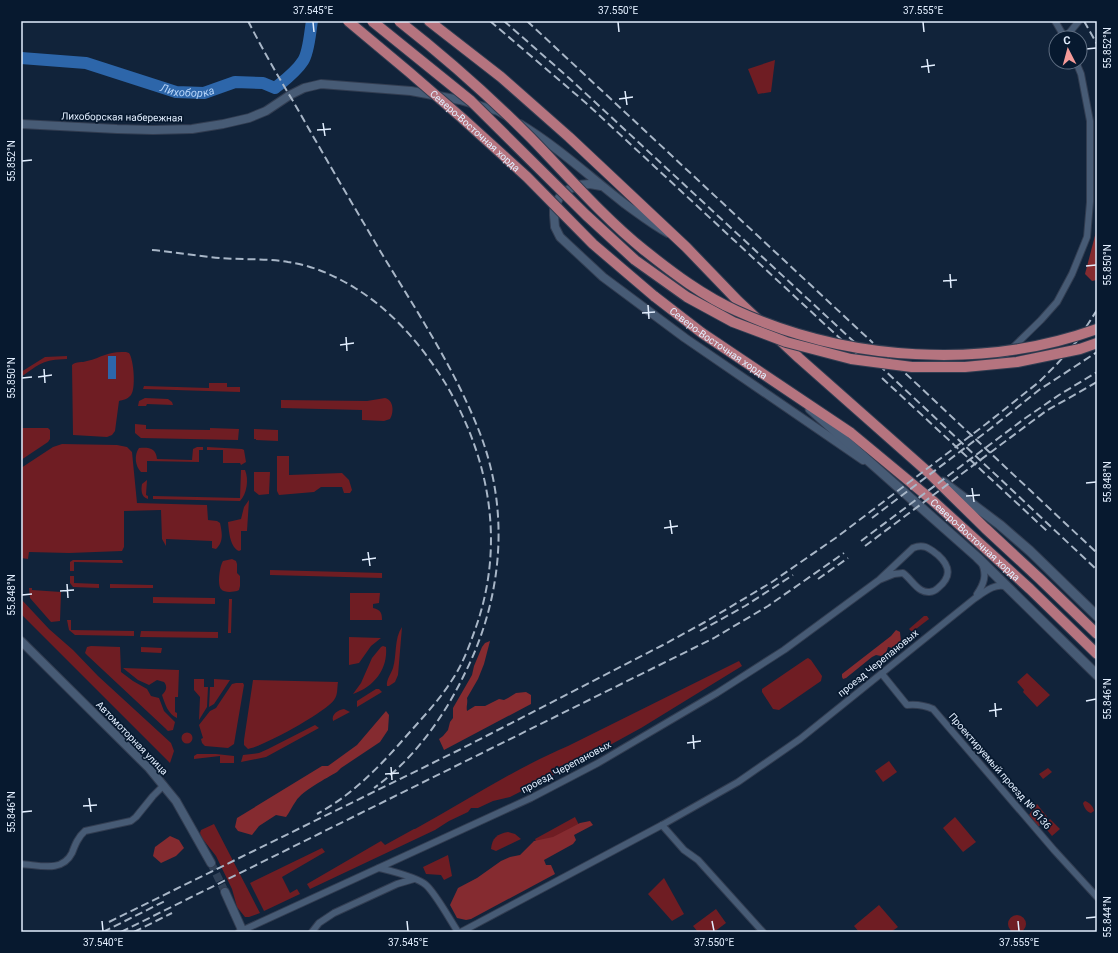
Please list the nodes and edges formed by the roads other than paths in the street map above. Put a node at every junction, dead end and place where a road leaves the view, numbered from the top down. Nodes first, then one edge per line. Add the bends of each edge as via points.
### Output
1 (348, 21) edge
2 (372, 21) edge
3 (399, 21) edge
4 (429, 21) edge
5 (1055, 21) edge
6 (1079, 21) edge
7 (1060, 30) edge
8 (1072, 30) edge
9 (1079, 70) edge
10 (21, 124) edge
11 (607, 190) junction
12 (677, 238) junction
13 (1097, 329) edge
14 (1097, 343) edge
15 (997, 363) dead end
16 (788, 389) junction
17 (930, 473) junction
18 (889, 478) junction
19 (977, 557) junction
20 (879, 580) junction
21 (1011, 590) junction
22 (974, 599) junction
23 (1097, 616) edge
24 (1097, 634) edge
25 (21, 641) edge
26 (1097, 654) edge
27 (882, 674) junction
28 (1097, 675) edge
29 (164, 785) junction
30 (662, 825) junction
31 (211, 863) tunnel mouth
32 (21, 864) edge
33 (379, 868) junction
34 (414, 879) junction
35 (225, 892) tunnel mouth
36 (1097, 897) edge
37 (242, 932) edge
38 (312, 932) edge
39 (460, 932) edge
40 (763, 932) edge

1 - 16 main road, Северо-Восточная хорда, bridge via 527,177 593,244 654,296 702,333
2 - 14 main road, Северо-Восточная хорда, bridge via 471,102 635,260 687,297 733,322 786,342 851,359 912,367 965,367 1017,362
3 - 13 main road, bridge via 480,89 530,137 595,206 643,249 690,285 736,310 788,332 854,348 914,355 1016,350 1078,336
4 - 12 main road, Северо-Восточная хорда via 501,77
5 - 7 street
6 - 8 street
9 - 15 street via 1090,121 1090,202 1087,237 1057,302
10 - 11 street, Лихоборская набережная via 117,129 192,129 249,118 304,88 321,84 411,91 460,100 498,111 542,137
11 - 12 street, Лихоборская набережная via 657,228
11 - 18 street via 596,185 584,184 573,187 563,194 556,204 554,215 555,227 560,237 603,277 678,333
12 - 17 main road, Северо-Восточная хорда via 771,332
16 - 18 main road
16 - 26 main road, Северо-Восточная хорда via 894,467 1030,589
17 - 23 main road via 973,504 1030,551
17 - 24 main road, Северо-Восточная хорда
18 - 19 main road
19 - 21 main road
19 - 22 street, проезд Черепановых via 983,565 985,578
20 - 20 street via 903,573 921,591 928,592 935,591 948,575 943,561 930,548 919,545
20 - 33 street, проезд Черепановых via 820,625 740,679 598,763 530,798
21 - 22 street, проезд Черепановых via 1004,586 994,587
21 - 28 main road
22 - 27 street, проезд Черепановых
25 - 29 street, Автомоторная улица
27 - 30 street, проезд Черепановых via 763,765
27 - 36 street, Проектируемый проезд № 6136 via 907,705 926,705 933,709
29 - 31 street, Автомоторная улица
29 - 32 street via 132,820 80,835 66,862 56,866
30 - 39 street, проезд Черепановых
30 - 40 street via 684,850 698,860
33 - 34 street
33 - 37 street, проезд Черепановых
34 - 38 street via 334,913 319,923
34 - 39 street via 426,885
35 - 37 street

